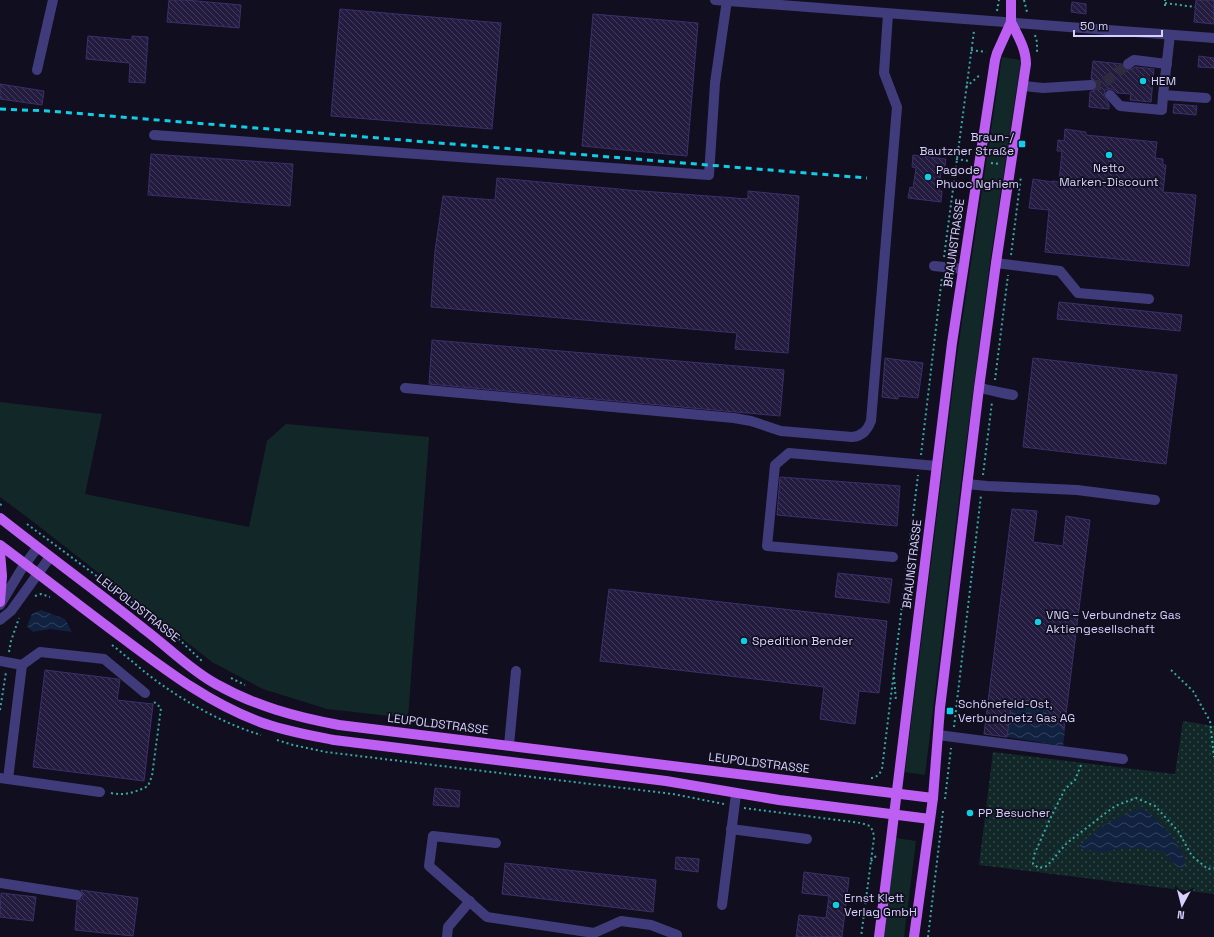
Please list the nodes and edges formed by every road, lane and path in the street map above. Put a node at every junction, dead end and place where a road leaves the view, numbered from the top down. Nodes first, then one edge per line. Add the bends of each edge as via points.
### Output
1 (53, 0) edge
2 (715, 0) edge
3 (727, 0) edge
4 (1012, 0) edge
5 (1165, 0) edge
6 (1195, 7) dead end
7 (888, 14) junction
8 (1011, 22) junction
9 (974, 30) dead end
10 (1170, 35) junction
11 (1214, 38) edge
12 (970, 50) junction
13 (989, 52) dead end
14 (1128, 64) tunnel mouth
15 (1166, 64) junction
16 (37, 70) dead end
17 (983, 71) dead end
18 (1091, 85) tunnel mouth
19 (1024, 86) junction
20 (965, 88) junction
21 (1110, 94) dead end
22 (1163, 94) junction
23 (1206, 98) dead end
24 (154, 135) dead end
25 (956, 160) junction
26 (972, 161) dead end
27 (986, 162) dead end
28 (1012, 165) junction
29 (996, 263) junction
30 (938, 266) junction
31 (963, 269) junction
32 (1149, 299) dead end
33 (405, 388) dead end
34 (979, 388) junction
35 (1013, 395) dead end
36 (920, 463) junction
37 (937, 466) junction
38 (967, 484) junction
39 (1155, 500) dead end
40 (0, 504) edge
41 (6, 508) dead end
42 (0, 518) edge
43 (23, 521) dead end
44 (0, 545) edge
45 (37, 548) junction
46 (0, 552) edge
47 (50, 557) junction
48 (893, 557) dead end
49 (25, 564) junction
50 (38, 573) junction
51 (33, 596) dead end
52 (52, 598) dead end
53 (0, 604) edge
54 (21, 612) dead end
55 (0, 620) edge
56 (4, 661) edge
57 (204, 662) dead end
58 (22, 665) junction
59 (1171, 670) dead end
60 (516, 671) dead end
61 (894, 672) junction
62 (228, 677) dead end
63 (246, 686) dead end
64 (145, 693) joint
65 (896, 701) dead end
66 (0, 710) edge
67 (938, 735) junction
68 (509, 745) junction
69 (1082, 754) junction
70 (1214, 757) edge
71 (1123, 759) dead end
72 (4, 778) edge
73 (869, 778) dead end
74 (100, 792) joint
75 (736, 794) junction
76 (896, 794) junction
77 (933, 798) junction
78 (734, 806) junction
79 (894, 814) junction
80 (930, 819) junction
81 (731, 829) junction
82 (807, 839) dead end
83 (496, 843) dead end
84 (1214, 868) edge
85 (936, 870) dead end
86 (0, 884) edge
87 (77, 895) dead end
88 (470, 901) junction
89 (722, 905) dead end
90 (610, 926) junction
91 (447, 937) edge
92 (609, 937) edge
93 (677, 937) edge
94 (861, 937) edge
95 (879, 937) edge
96 (914, 937) edge
97 (928, 937) edge

1 - 16 street
2 - 3 street
3 - 7 street
3 - 24 street via 715,83 709,175
4 - 8 main road
5 - 6 path via 1165,5
7 - 8 street
7 - 33 street via 884,73 897,106 871,421 864,433 852,437 781,431 734,418
8 - 10 street
8 - 19 main road via 1026,56
8 - 31 main road, BRAUNSTRASSE via 995,60
9 - 12 path
10 - 11 street
10 - 15 street
12 - 13 path
12 - 20 path
14 - 15 street via 1134,60
15 - 22 street
17 - 20 path
18 - 19 street via 1043,88
19 - 28 main road
20 - 25 path
21 - 22 street via 1120,106 1162,110
22 - 23 street
25 - 26 path
25 - 30 path
27 - 28 path
28 - 29 main road
29 - 32 street via 1060,271 1078,293
29 - 34 main road
30 - 31 street
30 - 36 path
31 - 37 main road, BRAUNSTRASSE
34 - 35 street
34 - 38 main road
36 - 37 street
36 - 48 street via 789,452 775,465 767,546
36 - 61 path
37 - 76 main road, BRAUNSTRASSE
38 - 39 street via 1077,490
38 - 67 main road
40 - 41 path
42 - 45 main road, LEUPOLDSTRASSE
43 - 57 path via 169,630
44 - 49 main road
45 - 47 main road, LEUPOLDSTRASSE
45 - 49 street
46 - 53 main road
47 - 50 street
47 - 68 main road, LEUPOLDSTRASSE via 197,672 215,684 254,702 284,713 339,725
49 - 50 main road
49 - 53 street
50 - 55 street via 11,611
50 - 75 main road via 193,689 225,707 260,722 296,733 334,740 666,781
51 - 52 path via 41,594
54 - 56 path
56 - 58 street
56 - 66 path
58 - 64 street via 40,652 104,659
58 - 72 street
59 - 70 path via 1193,691 1210,721
60 - 68 street
61 - 65 path
61 - 73 path via 882,769 873,778
62 - 63 path
64 - 74 path via 161,708 152,776 148,786 135,793 118,795
67 - 69 street
67 - 77 main road
68 - 76 main road, LEUPOLDSTRASSE
69 - 71 street
69 - 84 path via 1081,766 1075,780 1065,790 1050,819 1034,855 1033,864 1039,868 1047,866 1067,844 1115,806 1136,798 1155,806 1178,831 1192,856 1208,869
72 - 74 street
75 - 78 street
75 - 79 main road
76 - 77 main road, LEUPOLDSTRASSE
76 - 79 main road, BRAUNSTRASSE
77 - 80 main road
78 - 81 street
78 - 94 path via 870,826 874,838
79 - 80 main road
79 - 95 main road, BRAUNSTRASSE
80 - 96 main road
81 - 82 street
81 - 89 street
83 - 88 street via 433,836 429,866
85 - 97 path
86 - 87 street
88 - 90 street via 487,917 594,933
88 - 91 street via 448,928
90 - 92 street
90 - 93 street via 622,921 651,925

